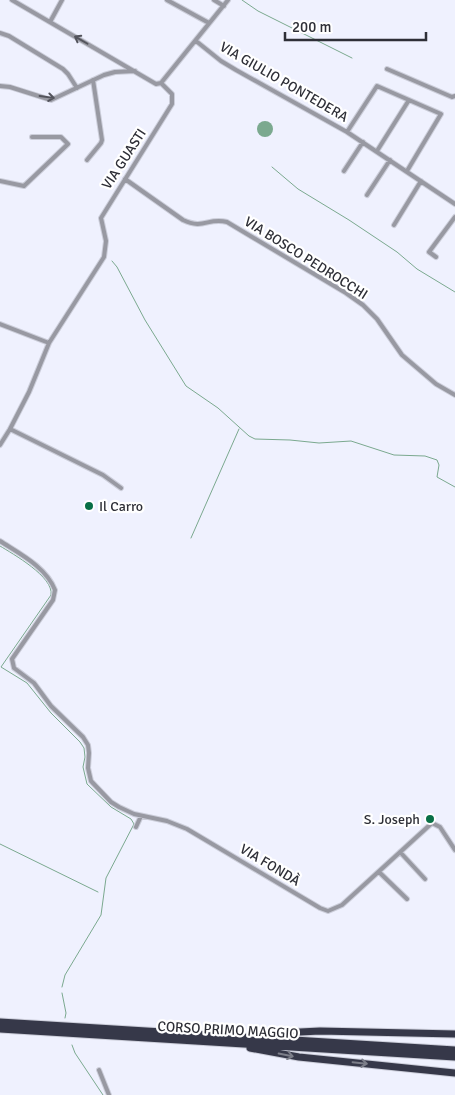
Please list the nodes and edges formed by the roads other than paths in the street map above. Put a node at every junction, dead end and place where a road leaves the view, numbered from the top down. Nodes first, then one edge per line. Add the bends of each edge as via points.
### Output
1 (12, 0) edge
2 (62, 0) edge
3 (167, 0) edge
4 (214, 0) edge
5 (228, 0) edge
6 (224, 6) junction
7 (50, 22) junction
8 (210, 23) junction
9 (0, 33) edge
10 (196, 41) junction
11 (387, 69) dead end
12 (135, 72) junction
13 (93, 80) junction
14 (161, 83) junction
15 (0, 86) edge
16 (77, 88) junction
17 (455, 96) edge
18 (409, 100) junction
19 (348, 132) junction
20 (32, 138) dead end
21 (363, 142) junction
22 (377, 151) junction
23 (87, 160) dead end
24 (390, 160) junction
25 (344, 171) dead end
26 (407, 172) junction
27 (125, 179) junction
28 (0, 181) edge
29 (422, 181) junction
30 (367, 195) dead end
31 (455, 204) edge
32 (455, 217) edge
33 (394, 225) dead end
34 (436, 257) dead end
35 (0, 324) edge
36 (49, 344) junction
37 (455, 395) edge
38 (10, 429) junction
39 (0, 445) edge
40 (121, 488) dead end
41 (0, 541) edge
42 (141, 816) junction
43 (136, 827) dead end
44 (455, 850) edge
45 (400, 852) junction
46 (378, 872) junction
47 (425, 879) dead end
48 (407, 899) dead end
49 (0, 1022) edge
50 (0, 1029) edge
51 (455, 1034) edge
52 (205, 1038) junction
53 (455, 1050) edge
54 (455, 1057) edge
55 (99, 1070) dead end
56 (455, 1073) edge
57 (109, 1095) edge

1 - 7 street
2 - 7 street
3 - 8 street
4 - 6 street
5 - 6 street
6 - 8 street
12 -> 7 street
8 - 10 street
9 - 16 street via 66,71
10 - 14 street
10 - 19 street, VIA GIULIO PONTEDERA via 236,70
11 - 17 street
12 - 13 street via 115,72
12 - 14 street via 156,84
13 - 16 street
13 - 23 street via 102,140
14 - 27 street, VIA GUASTI via 172,94 172,104
15 -> 16 street via 51,100
18 - 19 street via 377,86
18 - 22 street
18 - 26 street via 441,114
19 - 21 street, VIA GIULIO PONTEDERA
20 - 28 street via 61,137 68,144 24,186
21 - 22 street, VIA GIULIO PONTEDERA
21 - 25 street
22 - 24 street, VIA GIULIO PONTEDERA
24 - 26 street, VIA GIULIO PONTEDERA
24 - 30 street
26 - 29 street, VIA GIULIO PONTEDERA
27 - 36 street, VIA GUASTI via 101,218 106,241 104,258
27 - 37 street, VIA BOSCO PEDROCCHI via 183,220 193,225 220,220 227,222 346,293 377,319 402,355 436,384
29 - 31 street, VIA GIULIO PONTEDERA
29 - 33 street
32 - 34 street via 429,252
35 - 36 street
36 - 38 street, VIA GUASTI via 30,392
38 - 39 street, VIA GUASTI
38 - 40 street via 103,475
41 - 42 street via 38,567 55,590 53,600 12,659 14,668 34,683 51,706 83,737 88,745 89,775 94,785 116,805
42 - 43 street
42 - 46 street, VIA FONDÀ via 187,829 328,911 342,905
44 - 45 street, VIA FONDÀ via 440,827 433,823
45 - 46 street, VIA FONDÀ
45 - 47 street
46 - 48 street
49 - 52 highway, CORSO PRIMO MAGGIO
50 - 52 highway, CORSO PRIMO MAGGIO
51 - 52 highway via 314,1032
52 - 53 highway, CORSO PRIMO MAGGIO
52 - 54 highway, CORSO PRIMO MAGGIO
52 -> 56 highway via 226,1046 299,1057
55 - 57 street

